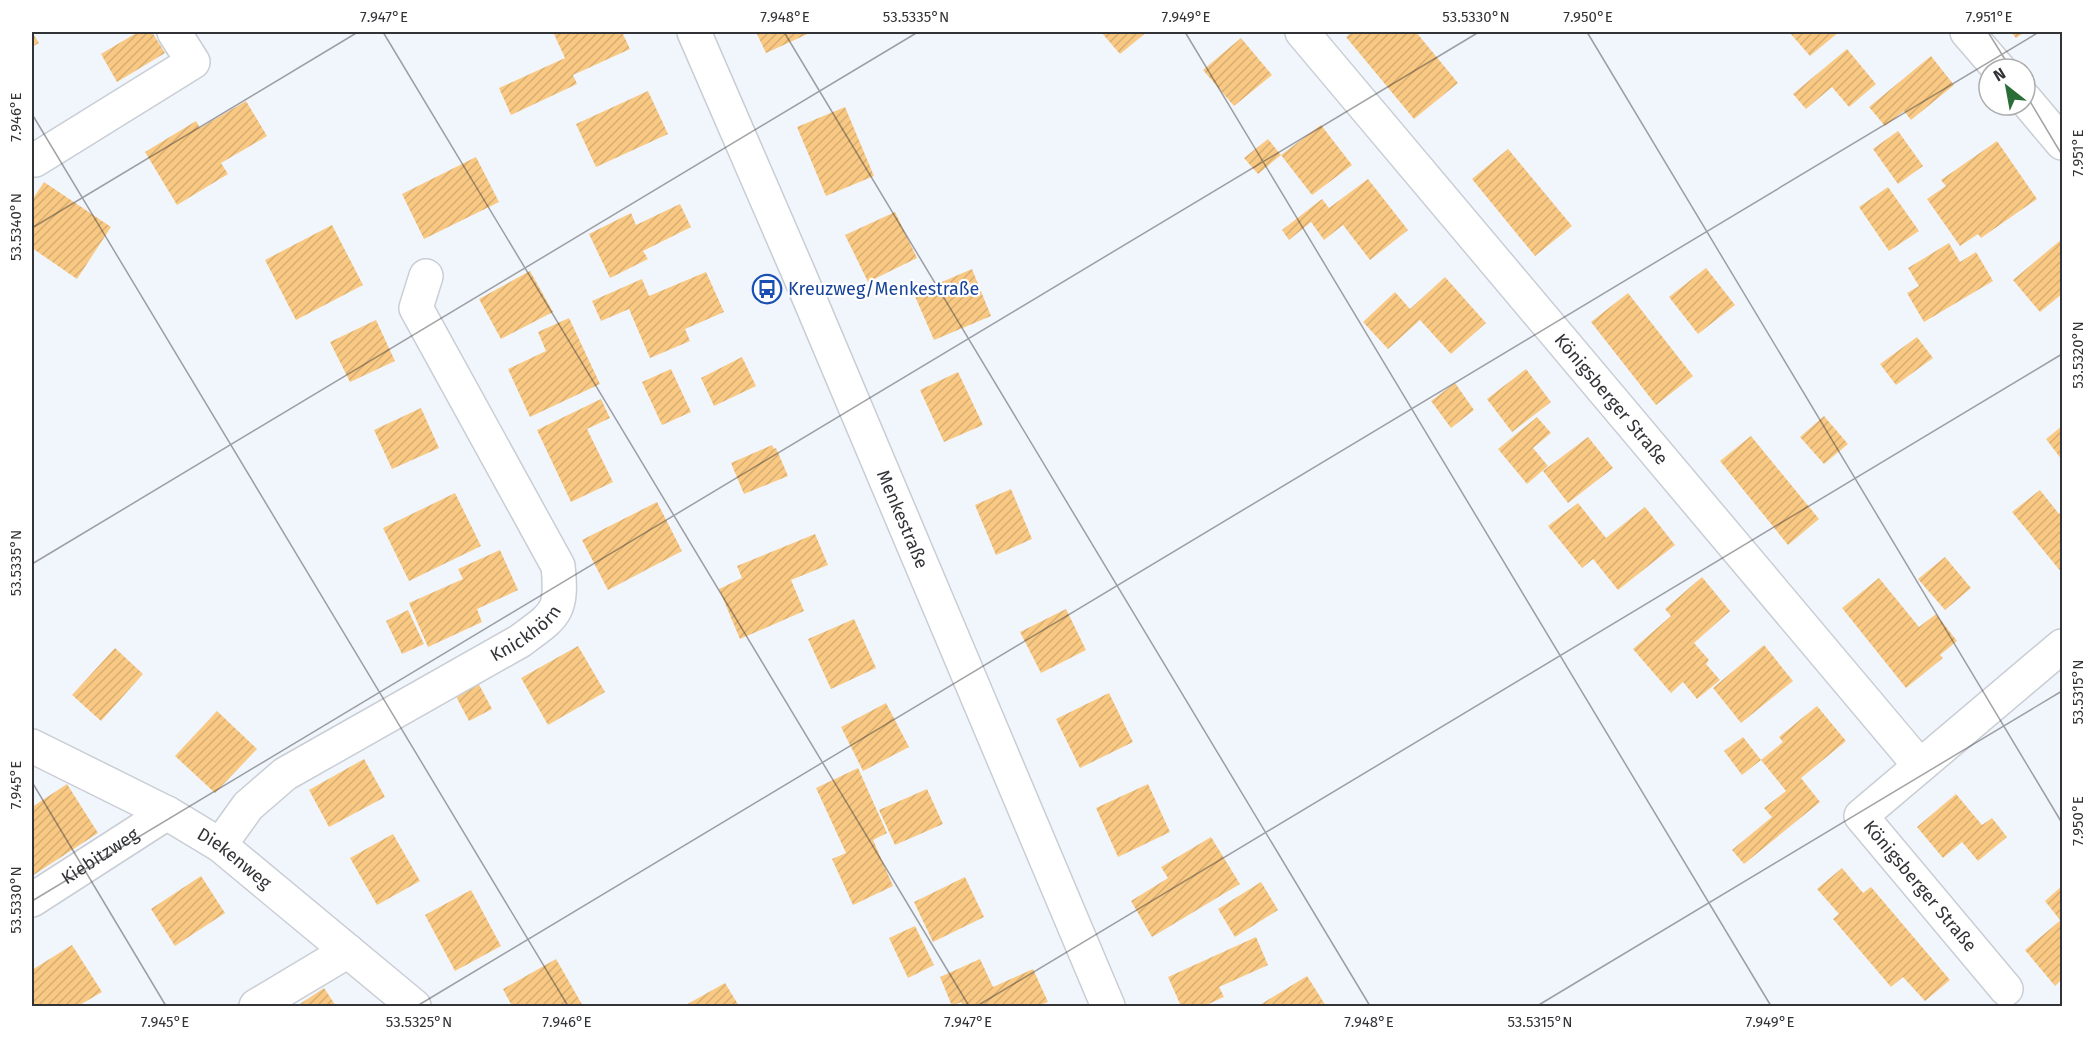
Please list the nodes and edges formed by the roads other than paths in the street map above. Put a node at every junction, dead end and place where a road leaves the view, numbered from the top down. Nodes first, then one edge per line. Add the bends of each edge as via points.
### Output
1 (174, 32) edge
2 (694, 32) edge
3 (1302, 32) edge
4 (1967, 32) edge
5 (1989, 57) edge
6 (2037, 113) edge
7 (2062, 143) edge
8 (35, 160) dead end
9 (426, 276) dead end
10 (2062, 646) edge
11 (32, 746) edge
12 (1920, 766) junction
13 (167, 813) junction
14 (220, 845) junction
15 (32, 900) edge
16 (348, 951) junction
17 (2006, 989) dead end
18 (256, 1006) edge
19 (414, 1006) edge
20 (1108, 1006) edge

1 - 8 street via 193,62
2 - 20 street, Menkestraße
3 - 12 street, Königsberger Straße
4 - 5 street
6 - 7 street
9 - 14 street, Knickhörn via 416,308 558,566 561,595 552,617 520,642 285,774 248,807
10 - 12 street, Königsberger Straße
11 - 13 street, Diekenweg
12 - 17 street, Königsberger Straße via 1861,816
13 - 14 street, Diekenweg
13 - 15 street, Kiebitzweg
14 - 16 street, Diekenweg
16 - 18 street
16 - 19 street, Diekenweg

